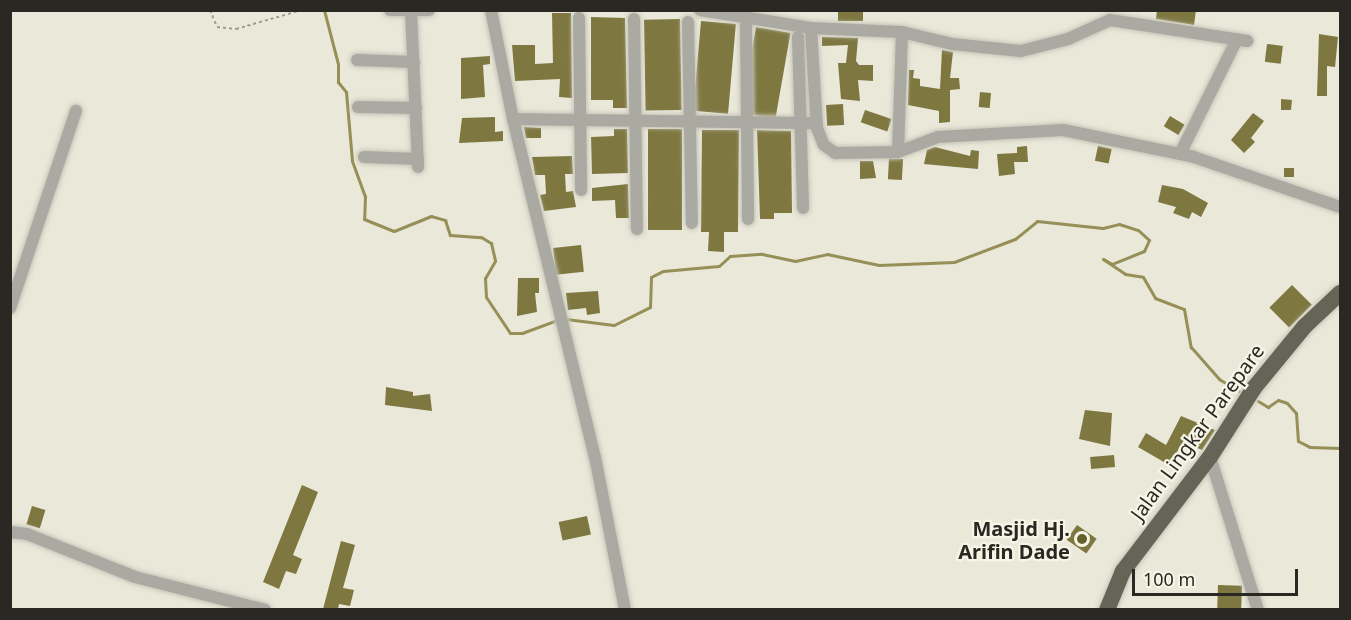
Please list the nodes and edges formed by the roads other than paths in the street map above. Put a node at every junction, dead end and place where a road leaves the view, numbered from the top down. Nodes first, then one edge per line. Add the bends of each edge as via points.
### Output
1 (390, 10) edge
2 (429, 10) edge
3 (492, 10) edge
4 (700, 10) edge
5 (411, 11) edge
6 (747, 17) edge
7 (579, 18) dead end
8 (634, 19) dead end
9 (688, 22) dead end
10 (811, 28) junction
11 (902, 32) junction
12 (798, 37) dead end
13 (357, 60) dead end
14 (414, 62) junction
15 (358, 107) dead end
16 (416, 108) junction
17 (76, 111) dead end
18 (513, 119) junction
19 (580, 120) junction
20 (636, 121) junction
21 (690, 122) junction
22 (747, 122) junction
23 (800, 123) junction
24 (817, 123) junction
25 (898, 152) junction
26 (1180, 154) junction
27 (364, 158) dead end
28 (581, 190) dead end
29 (1341, 207) edge
30 (803, 208) dead end
31 (748, 219) dead end
32 (692, 223) dead end
33 (637, 229) dead end
34 (1341, 293) edge
35 (10, 308) edge
36 (1210, 457) junction
37 (10, 532) edge
38 (265, 609) edge
39 (626, 609) edge
40 (1107, 609) edge
41 (1257, 609) edge

1 - 5 street
2 - 5 street
3 - 18 street
4 - 6 street
5 - 14 street
6 - 10 street
6 - 22 street
7 - 19 street
8 - 20 street
9 - 21 street
10 - 11 street
10 - 24 street
11 - 25 street
11 - 26 street via 952,44 1021,51 1068,39 1110,20 1242,40
12 - 23 street
13 - 14 street
14 - 16 street
15 - 16 street
16 - 27 street via 418,163
17 - 35 street
18 - 19 street
18 - 39 street via 568,338
19 - 20 street
19 - 28 street
20 - 21 street
20 - 33 street
21 - 22 street
21 - 32 street
22 - 23 street
22 - 31 street
23 - 24 street
23 - 30 street
24 - 25 street via 819,139 835,153
25 - 26 street via 938,137 1063,130
26 - 29 street
34 - 36 highway, Jalan Lingkar Parepare via 1275,360
36 - 40 highway, Jalan Lingkar Parepare via 1134,553
36 - 41 street
37 - 38 street via 27,534 135,578

